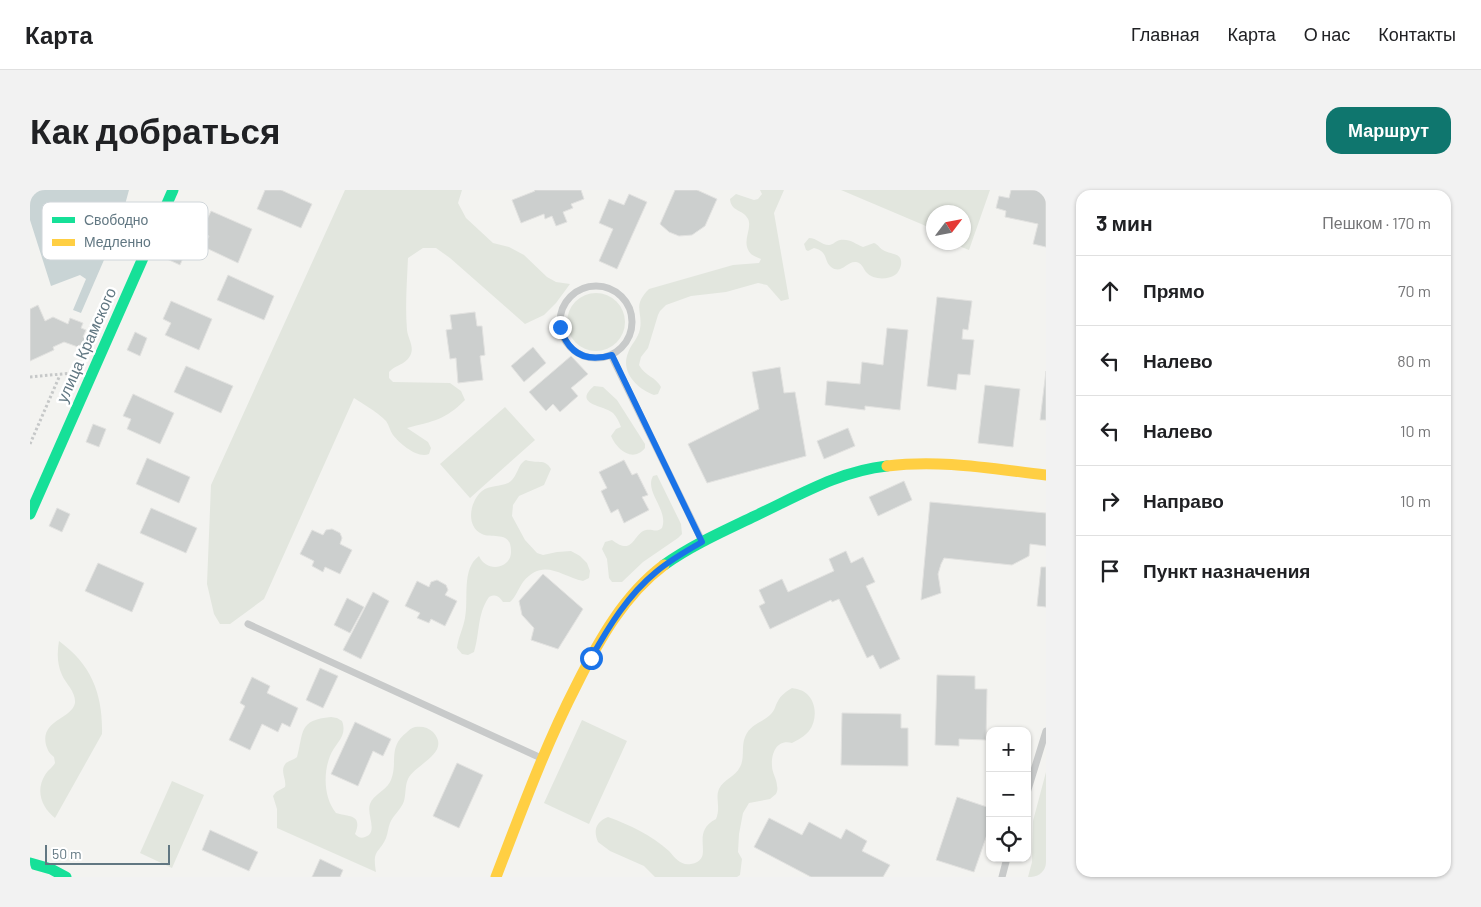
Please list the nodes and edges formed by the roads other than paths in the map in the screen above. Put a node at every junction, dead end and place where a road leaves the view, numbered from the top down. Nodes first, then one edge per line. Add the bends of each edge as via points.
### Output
1 (173, 190) edge
2 (168, 202) edge
3 (142, 260) edge
4 (612, 355) junction
5 (1046, 475) edge
6 (30, 514) edge
7 (702, 542) junction
8 (248, 624) dead end
9 (1046, 731) edge
10 (542, 758) junction
11 (1031, 780) edge
12 (1006, 862) edge
13 (30, 863) edge
14 (66, 877) edge
15 (496, 877) edge
16 (1002, 877) edge

1 - 2 street, улица Крамского
3 - 6 street, улица Крамского
4 - 4 lane via 621,349 630,334 632,318 629,307 622,297 603,286 580,289 564,304 560,315 563,338 579,354 589,358
4 - 7 lane
5 - 7 street via 939,464 875,467 836,478
7 - 10 street via 657,571 626,602 572,693
8 - 10 lane
9 - 11 lane
10 - 15 street
12 - 16 lane
13 - 14 street

